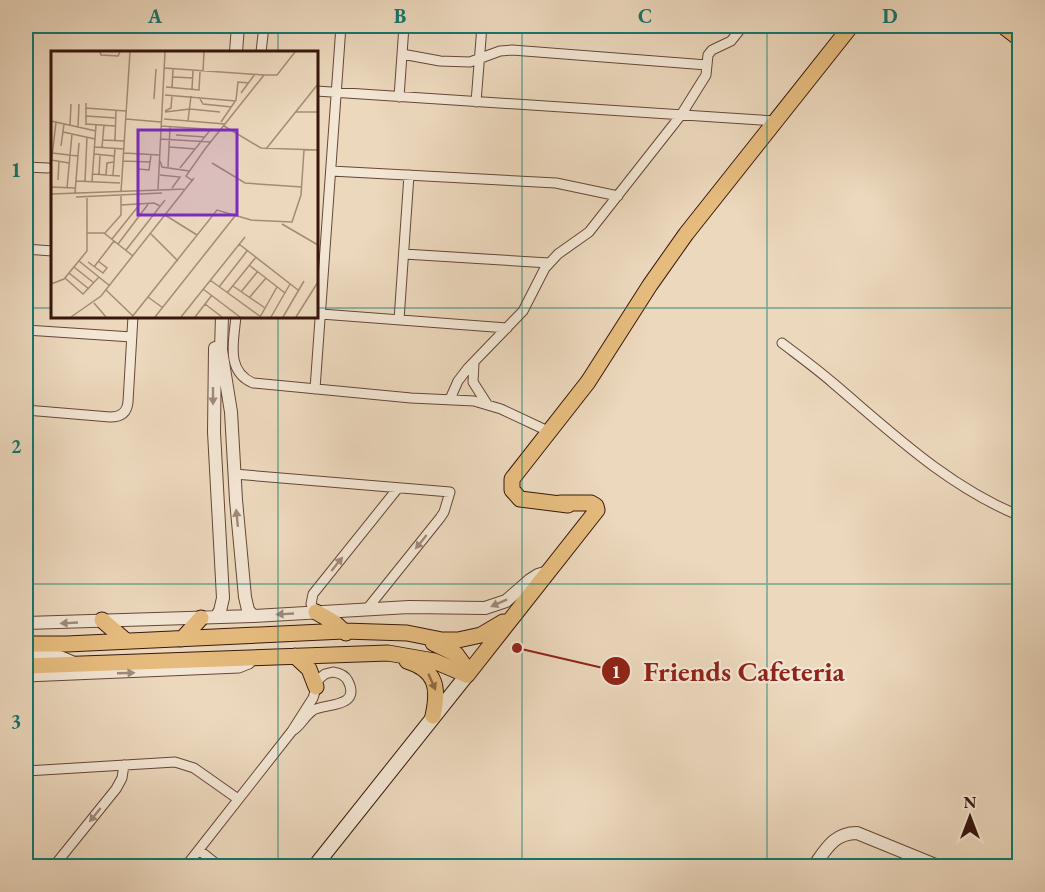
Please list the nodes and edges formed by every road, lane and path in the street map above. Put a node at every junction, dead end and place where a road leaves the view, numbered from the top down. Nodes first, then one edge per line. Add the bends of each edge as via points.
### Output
1 (238, 26) edge
2 (264, 26) edge
3 (342, 26) edge
4 (404, 26) edge
5 (482, 26) edge
6 (743, 26) edge
7 (851, 26) edge
8 (1003, 26) edge
9 (1020, 39) edge
10 (236, 51) edge
11 (261, 51) edge
12 (402, 54) junction
13 (479, 60) junction
14 (707, 65) junction
15 (318, 91) edge
16 (337, 93) junction
17 (399, 97) junction
18 (476, 102) junction
19 (681, 115) junction
20 (775, 121) junction
21 (26, 167) edge
22 (48, 168) dead end
23 (331, 171) junction
24 (409, 175) junction
25 (618, 196) junction
26 (26, 249) edge
27 (51, 251) edge
28 (404, 254) junction
29 (549, 263) junction
30 (321, 314) junction
31 (133, 318) edge
32 (220, 318) edge
33 (220, 318) edge
34 (236, 318) edge
35 (399, 320) junction
36 (507, 328) junction
37 (26, 330) edge
38 (132, 338) junction
39 (782, 343) dead end
40 (474, 362) junction
41 (315, 389) junction
42 (450, 399) junction
43 (488, 404) junction
44 (26, 410) edge
45 (550, 432) junction
46 (234, 474) junction
47 (398, 488) junction
48 (560, 503) junction
49 (1020, 516) edge
50 (583, 528) junction
51 (241, 549) junction
52 (221, 550) junction
53 (548, 573) junction
54 (367, 609) junction
55 (316, 612) junction
56 (512, 615) junction
57 (253, 616) junction
58 (209, 617) junction
59 (102, 620) junction
60 (26, 623) edge
61 (344, 631) junction
62 (386, 633) junction
63 (182, 639) junction
64 (126, 641) junction
65 (26, 644) edge
66 (342, 655) junction
67 (301, 656) junction
68 (26, 657) edge
69 (257, 657) junction
70 (75, 663) junction
71 (26, 666) edge
72 (468, 673) junction
73 (26, 677) edge
74 (316, 687) junction
75 (433, 716) junction
76 (292, 731) junction
77 (124, 765) junction
78 (26, 771) edge
79 (26, 781) edge
80 (238, 800) junction
81 (199, 850) junction
82 (54, 867) edge
83 (186, 867) edge
84 (219, 867) edge
85 (315, 867) edge
86 (814, 867) edge
87 (938, 867) edge

1 - 10 street
2 - 11 street
3 - 16 street
4 - 12 street
5 - 13 street
6 - 14 street via 732,41 712,50
7 - 20 main road
8 - 9 main road
12 - 13 street via 455,63
12 - 17 street
13 - 14 street via 512,50
13 - 18 street
14 - 19 street via 703,80
15 - 16 street
16 - 17 street
16 - 23 street
17 - 18 street
18 - 19 street
19 - 20 street
19 - 25 street
20 - 45 main road via 686,234 588,382
21 - 22 street
23 - 24 street
23 - 30 street
24 - 25 street via 555,183
24 - 28 street
25 - 29 street via 584,237
26 - 27 street
28 - 29 street
28 - 35 street
29 - 36 street via 523,311
30 - 35 street
30 - 41 street
31 - 38 street
32 - 46 street
33 -> 52 street via 213,408
34 - 41 street via 233,358 243,377 258,384
35 - 36 street
36 - 40 street
37 - 38 street
38 - 44 street via 128,406 121,415
39 - 49 street via 935,469
40 - 42 street via 458,381
40 - 43 street via 473,382
41 - 42 street
42 - 43 street
43 - 45 street
45 - 48 main road via 514,476 511,487 519,499
46 - 47 street
51 -> 46 street
47 -> 54 street via 450,492 440,518
55 -> 47 street via 310,604 313,594
48 - 50 main road via 580,512
48 - 50 main road via 596,506 596,513
50 - 53 main road
51 - 52 street via 240,593 234,599 228,596
51 - 57 street via 246,602
52 - 58 street via 223,598 220,612
53 -> 54 street via 530,580 506,601 485,608
53 - 56 main road
54 - 55 street
55 -> 57 street
55 - 61 main road
56 - 62 main road via 488,632 466,639
56 - 72 main road
57 - 58 street
58 - 59 street
58 - 63 main road
59 -> 60 street
59 - 64 main road
61 - 62 main road
61 - 63 main road
61 - 67 main road via 350,642 346,647 320,649
62 - 72 main road via 450,650 461,659
63 - 64 main road
64 - 65 main road
66 - 67 main road
66 - 72 main road via 376,652 412,656
66 -> 75 main road via 399,659 422,668 435,685
67 - 69 main road
67 - 74 main road
68 - 70 street via 60,657
69 - 70 main road
73 -> 69 street via 238,668
70 - 71 main road
72 - 75 main road
74 - 76 street
74 - 76 street via 321,676 337,672 347,679 350,691 342,704 315,709
75 - 85 main road
76 - 80 street
77 - 78 street
77 - 80 street via 182,763
77 -> 82 street via 116,789
78 - 79 street
80 - 81 street
81 - 83 street
81 - 84 street
86 - 87 street via 830,843 846,833 857,833

